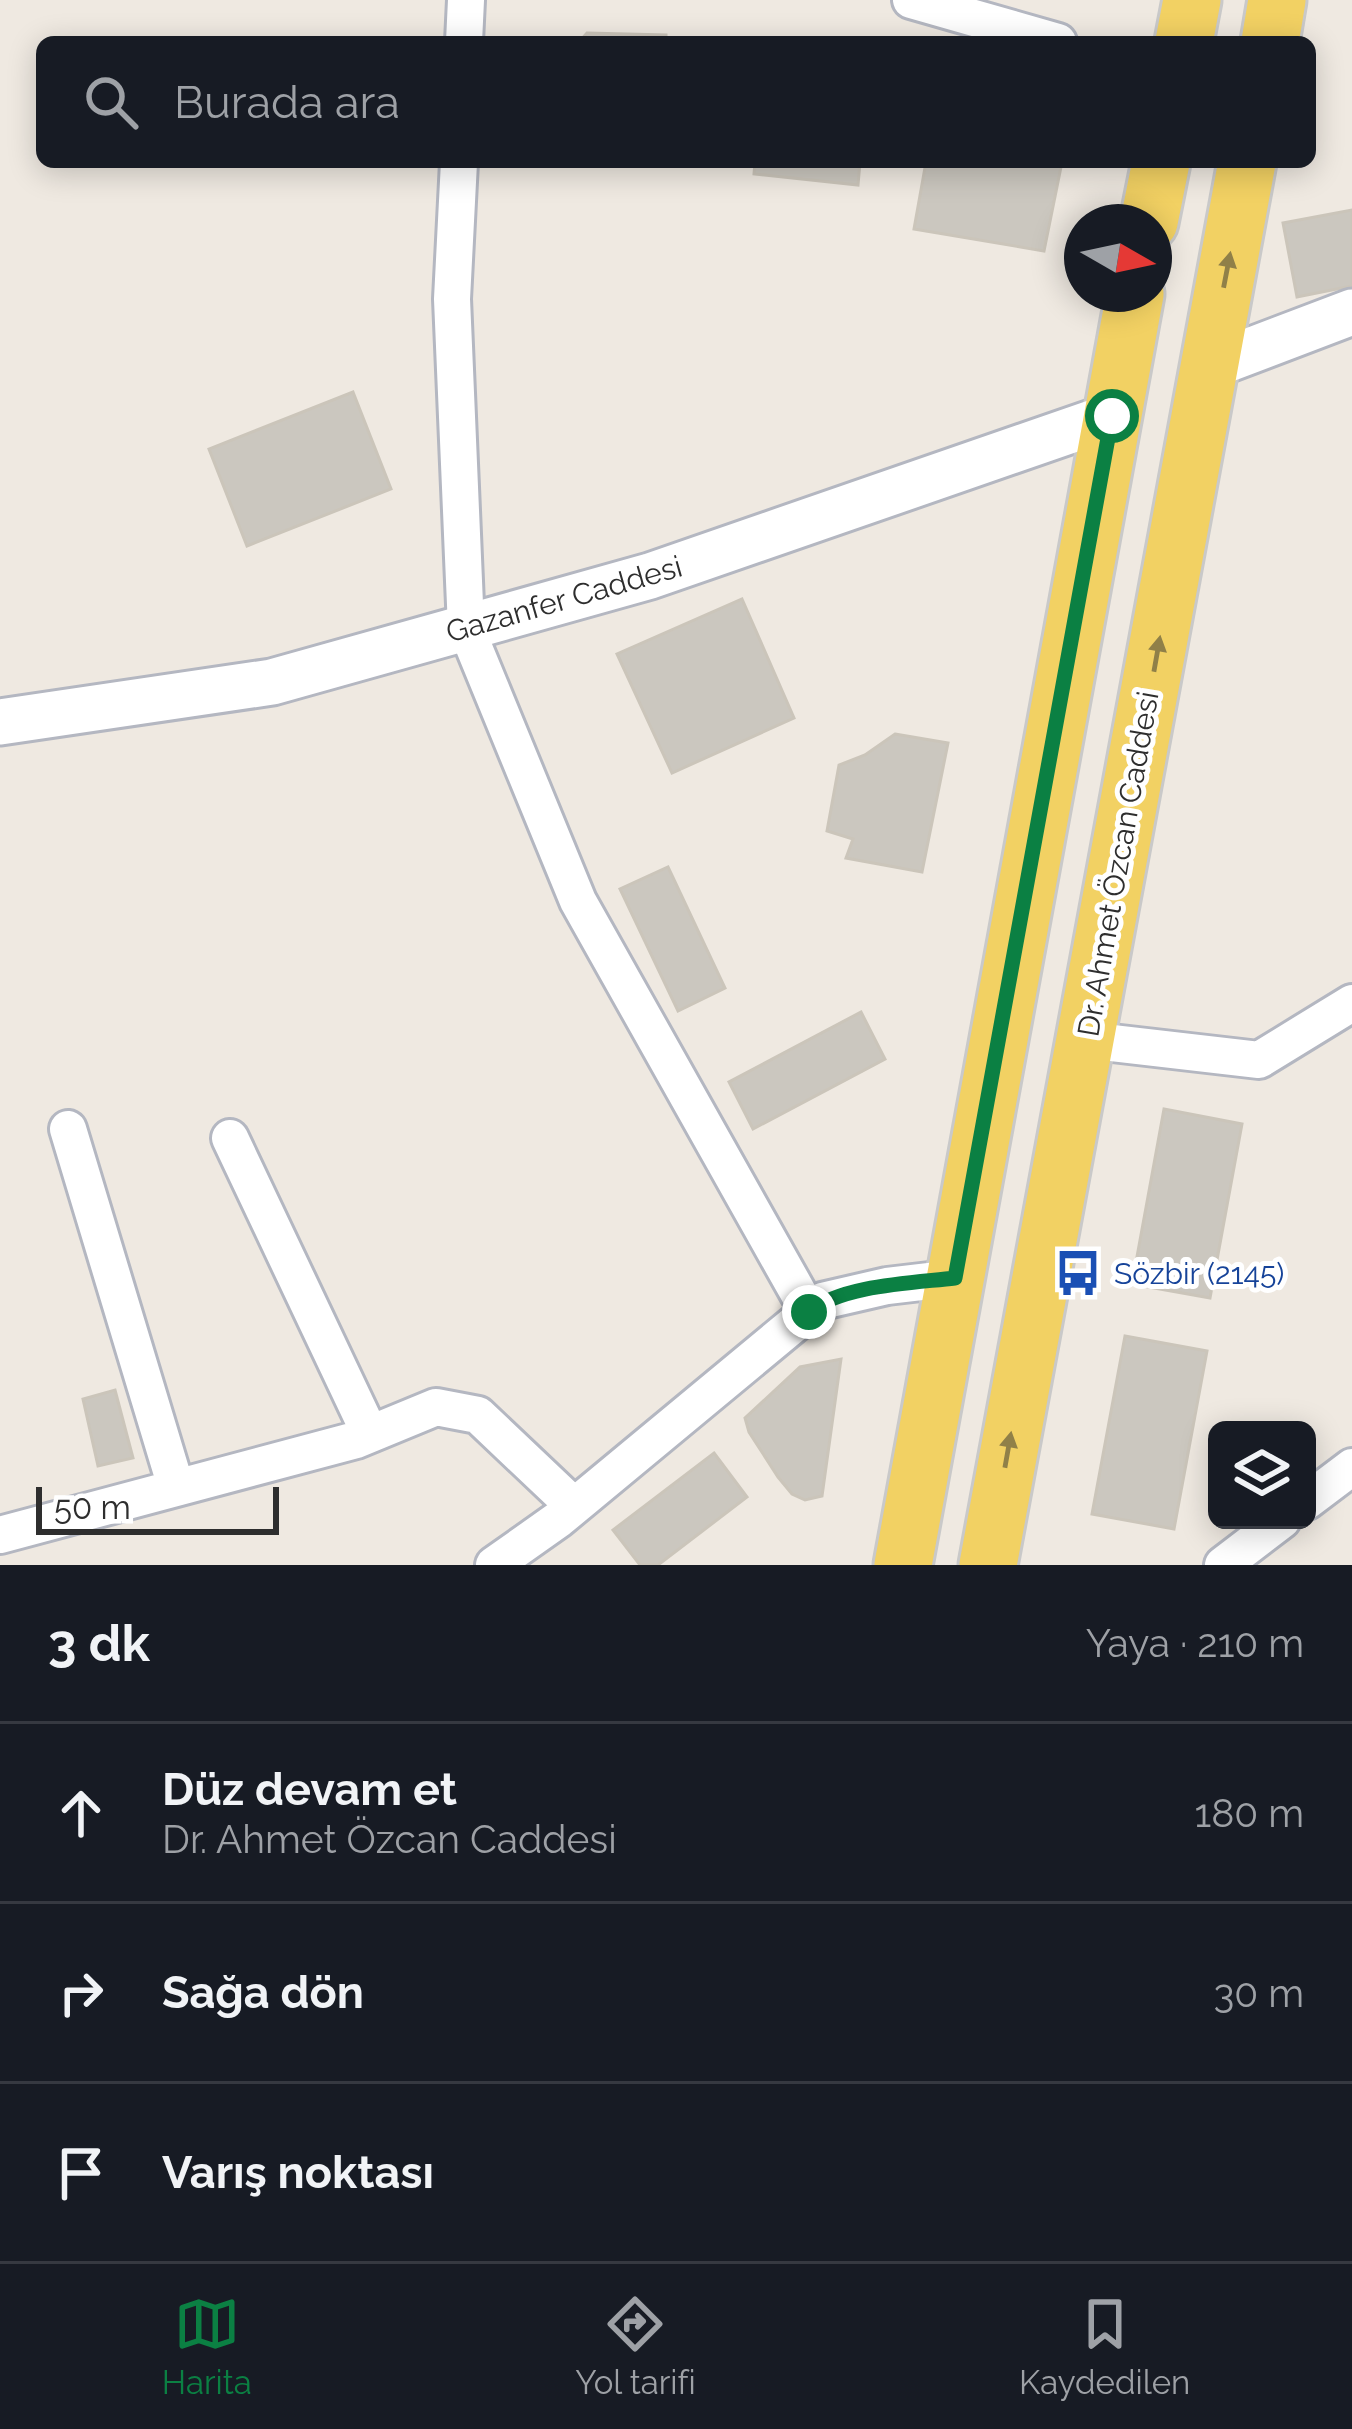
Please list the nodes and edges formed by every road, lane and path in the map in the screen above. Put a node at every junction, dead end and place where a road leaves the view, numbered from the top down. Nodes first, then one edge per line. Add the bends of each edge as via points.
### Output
1 (466, 0) edge
2 (1192, 0) edge
3 (1277, 0) edge
4 (926, 1) edge
5 (464, 36) edge
6 (1039, 36) edge
7 (1185, 36) edge
8 (1271, 36) edge
9 (458, 168) edge
10 (1160, 168) edge
11 (1246, 168) edge
12 (1153, 204) edge
13 (1132, 312) edge
14 (1352, 312) edge
15 (1210, 366) junction
16 (1112, 416) junction
17 (466, 628) junction
18 (0, 722) edge
19 (1352, 1004) edge
20 (1086, 1040) junction
21 (68, 1129) dead end
22 (230, 1138) dead end
23 (955, 1278) junction
24 (809, 1312) junction
25 (370, 1434) junction
26 (1352, 1467) edge
27 (176, 1487) junction
28 (1316, 1494) edge
29 (574, 1506) junction
30 (1270, 1529) edge
31 (0, 1535) edge
32 (494, 1565) edge
33 (903, 1565) edge
34 (988, 1565) edge
35 (1223, 1565) edge

1 - 5 street
2 - 7 main road
3 - 8 main road
4 - 6 street
9 - 17 street via 452,299
10 - 12 main road
15 -> 11 main road, Dr. Ahmet Özcan Caddesi
13 - 16 main road
14 - 15 street
20 -> 15 main road, Dr. Ahmet Özcan Caddesi
16 - 17 street, Gazanfer Caddesi via 650,575
16 - 23 main road
17 - 18 street, Gazanfer Caddesi via 272,682
17 - 24 street via 578,901
19 - 20 street via 1259,1060
34 -> 20 main road, Dr. Ahmet Özcan Caddesi
21 - 27 street
22 - 25 street
23 - 24 street via 822,1301
23 - 33 main road
24 - 29 street
25 - 27 street
25 - 29 street via 436,1407 478,1415
26 - 28 street
27 - 31 street
29 - 32 street
30 - 35 street

